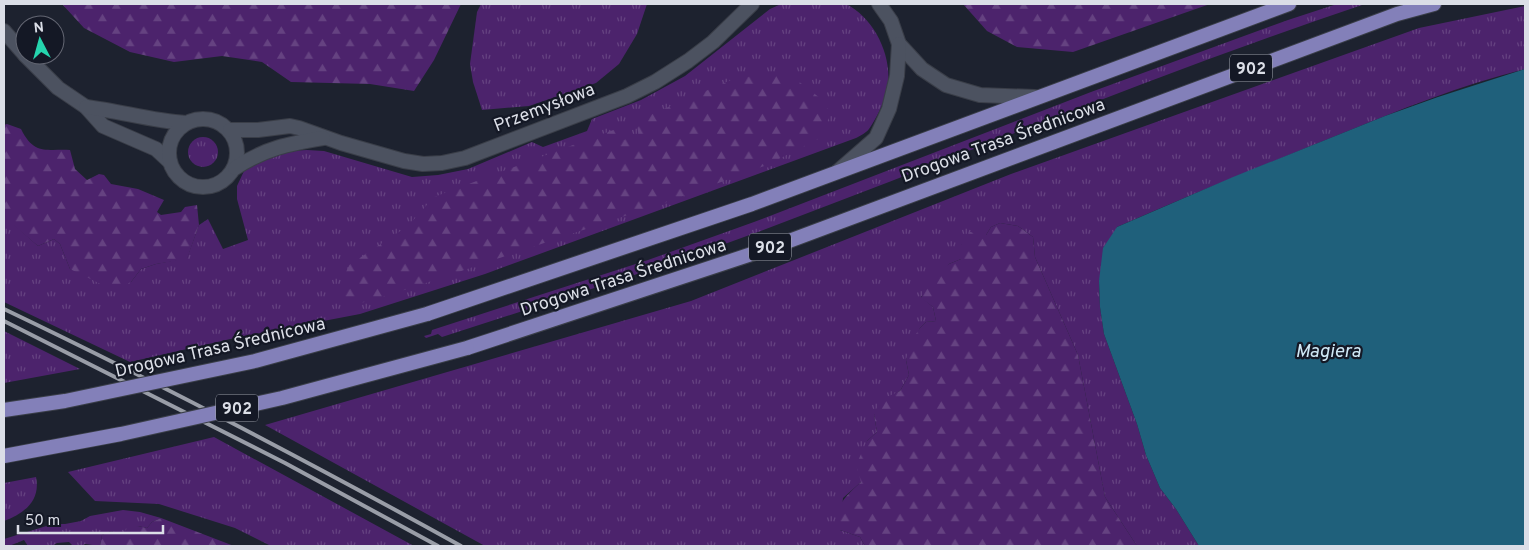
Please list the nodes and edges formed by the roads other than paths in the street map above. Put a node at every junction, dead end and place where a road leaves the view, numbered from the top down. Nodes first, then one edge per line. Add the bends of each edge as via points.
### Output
1 (752, 4) edge
2 (879, 4) edge
3 (1289, 4) edge
4 (1434, 4) edge
5 (4, 31) edge
6 (15, 44) edge
7 (899, 44) junction
8 (35, 65) edge
9 (1035, 97) junction
10 (86, 107) junction
11 (186, 123) junction
12 (230, 130) junction
13 (324, 138) junction
14 (170, 162) junction
15 (234, 168) junction
16 (836, 172) junction
17 (4, 410) edge
18 (4, 456) edge

1 - 13 street, Przemysłowa via 713,42 655,82 627,96 466,158 442,163 404,162
2 - 7 street via 891,21
3 - 9 main road, Drogowa Trasa Średnicowa / 902
4 - 18 main road, Drogowa Trasa Średnicowa / 902, bridge via 1397,14 772,246 467,348 282,398
5 - 6 street
7 - 9 street via 922,69 946,85 980,95
7 - 16 street via 897,76 889,109 876,138
8 - 10 street via 58,88
9 - 16 main road, Drogowa Trasa Średnicowa / 902
10 - 11 street
10 - 14 street via 103,126 156,149
11 - 12 street via 210,119
11 - 14 street via 171,140
12 - 13 street, Przemysłowa via 290,126
12 - 15 street via 238,148
13 - 15 street, Przemysłowa via 274,148 252,156
14 - 15 street via 182,180 202,187 220,182
16 - 17 main road, Drogowa Trasa Średnicowa / 902, bridge via 743,207 427,314 256,361 65,401

